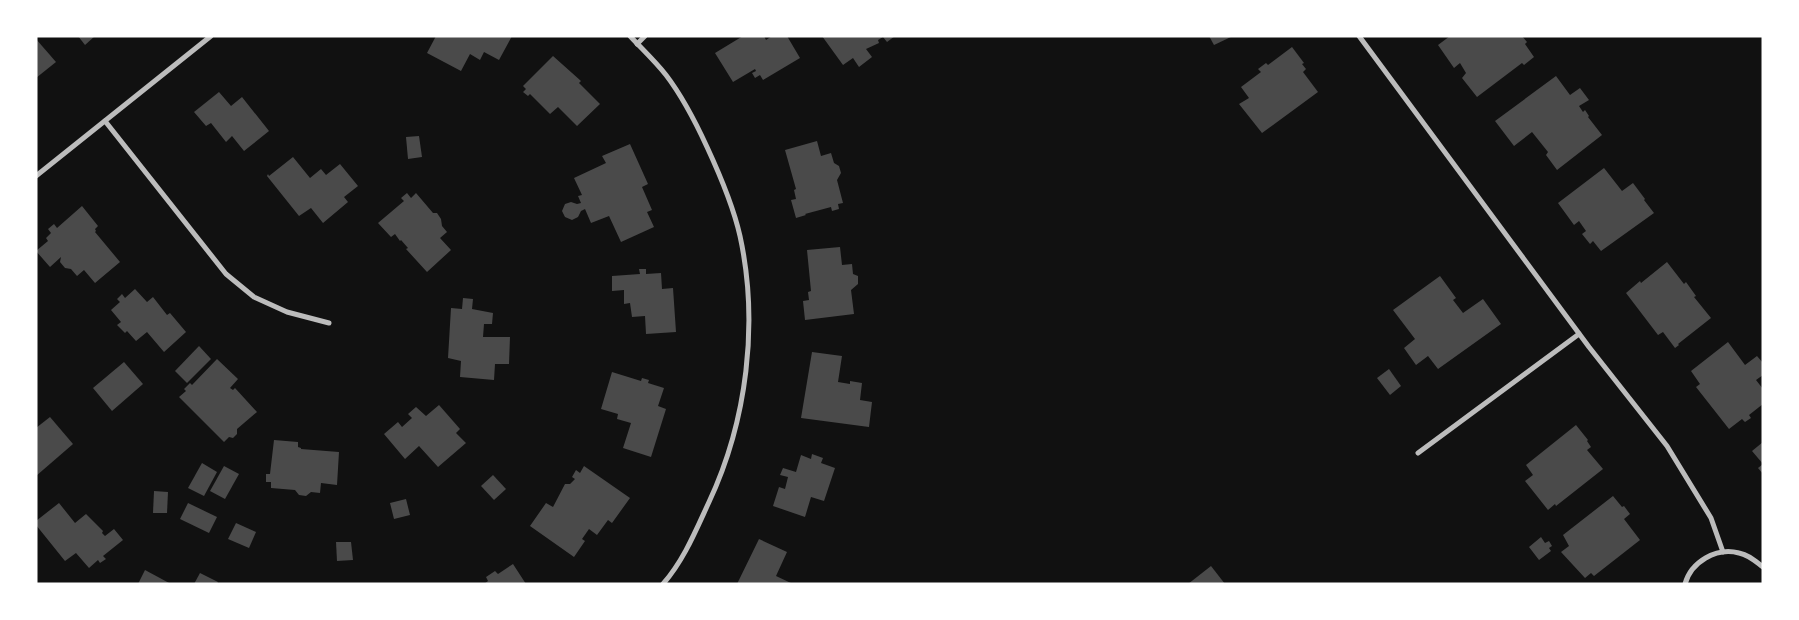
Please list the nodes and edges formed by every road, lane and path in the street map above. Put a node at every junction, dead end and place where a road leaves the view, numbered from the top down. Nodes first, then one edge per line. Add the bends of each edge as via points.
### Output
1 (211, 36) edge
2 (630, 36) edge
3 (645, 36) edge
4 (1359, 36) edge
5 (637, 44) junction
6 (105, 121) junction
7 (36, 176) edge
8 (329, 323) dead end
9 (1579, 334) junction
10 (1418, 453) dead end
11 (1722, 552) junction
12 (1763, 567) edge
13 (663, 584) edge
14 (1685, 584) edge

1 - 6 street
2 - 5 street
3 - 5 street
4 - 9 street
5 - 13 street via 666,75 698,127 722,179 740,235 749,297 739,413 721,476 690,543
6 - 7 street
6 - 8 street via 226,274 254,297 287,312
9 - 10 street
9 - 11 street via 1667,446 1710,518
11 - 12 street via 1738,552
11 - 14 street via 1708,556 1696,565

